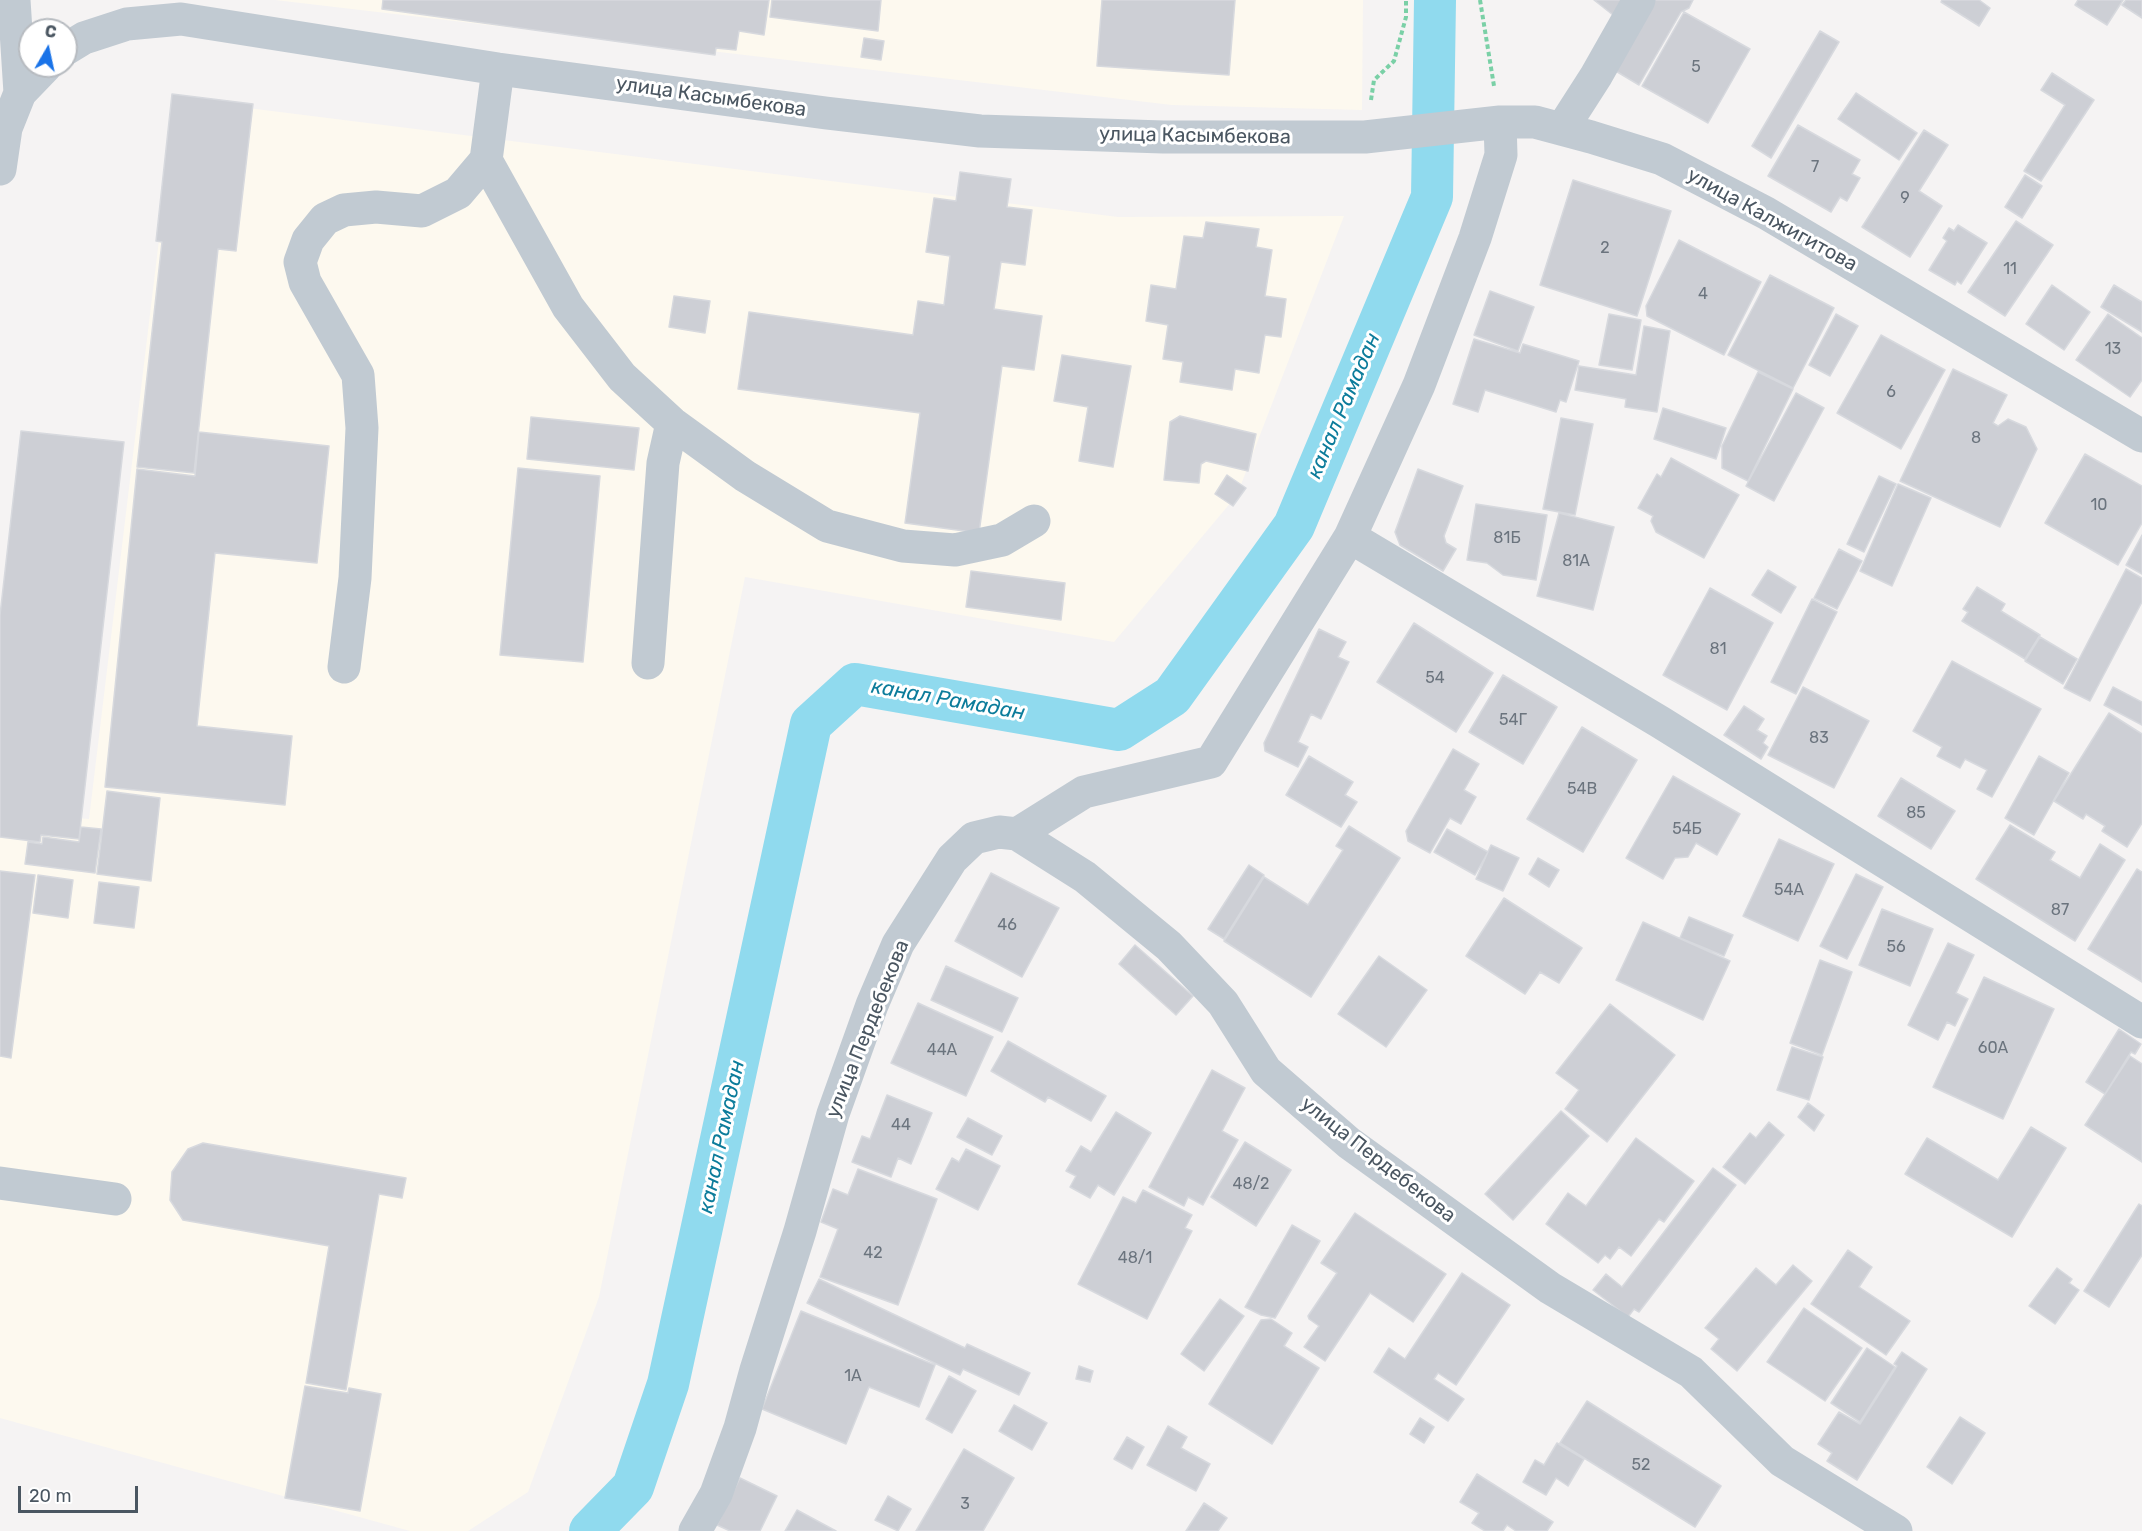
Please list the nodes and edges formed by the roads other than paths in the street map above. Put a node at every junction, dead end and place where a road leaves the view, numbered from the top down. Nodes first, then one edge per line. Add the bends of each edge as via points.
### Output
1 (14, 0) edge
2 (1639, 0) edge
3 (187, 9) edge
4 (78, 42) edge
5 (498, 69) junction
6 (34, 78) edge
7 (20, 93) junction
8 (1500, 122) junction
9 (1562, 129) junction
10 (1365, 137) joint
11 (488, 146) junction
12 (0, 169) edge
13 (672, 423) junction
14 (2142, 436) edge
15 (1034, 521) dead end
16 (1350, 537) junction
17 (648, 663) dead end
18 (344, 667) dead end
19 (1017, 834) junction
20 (2142, 1022) edge
21 (0, 1183) edge
22 (115, 1199) dead end
23 (695, 1531) edge
24 (1896, 1531) edge

1 - 7 street
2 - 9 street
3 - 4 street, улица Касымбекова
3 - 5 street, улица Касымбекова
5 - 10 street, улица Касымбекова via 980,131 1163,137
5 - 11 street
6 - 7 street
7 - 12 street via 6,128
8 - 9 street, улица Калжигитова via 1534,122
8 - 10 street, улица Калжигитова
8 - 16 street via 1501,155 1475,238 1419,385
9 - 14 street, улица Калжигитова via 1662,159 1766,213
11 - 13 street via 568,307 622,377
11 - 18 street via 458,193 423,211 376,207 344,210 325,219 308,240 300,262 305,282 358,375 362,428 355,578
13 - 15 street via 745,476 827,526 903,546 955,550 1002,540
13 - 17 street via 663,463
16 - 19 street via 1211,762 1084,792
16 - 20 street via 1671,728
19 - 23 street, улица Пердебекова via 999,832 974,838 952,859 898,944 833,1114 740,1428 716,1494
19 - 24 street, улица Пердебекова via 1084,877 1169,946 1223,1003 1266,1071 1349,1143 1550,1288 1691,1372 1782,1461
21 - 22 street

